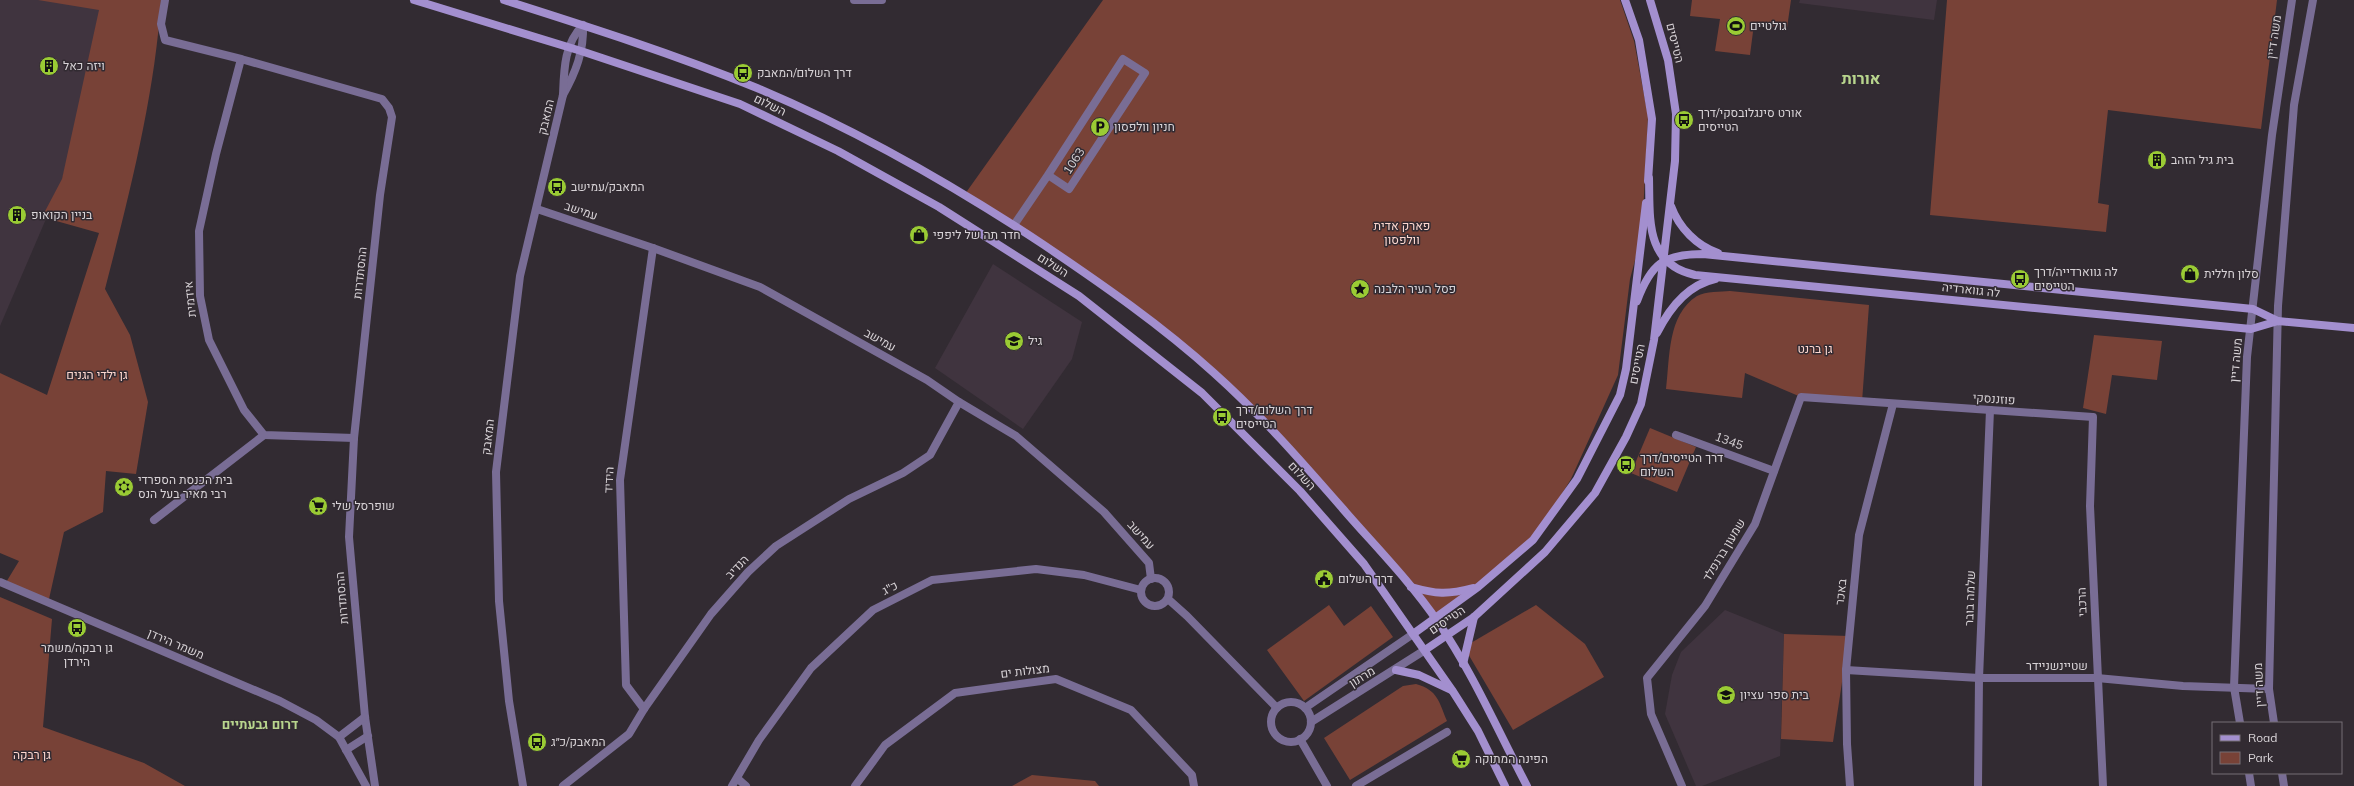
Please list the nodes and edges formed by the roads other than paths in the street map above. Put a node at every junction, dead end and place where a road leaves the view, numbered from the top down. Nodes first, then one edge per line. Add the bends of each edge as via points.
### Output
1 (165, 0) edge
2 (414, 0) edge
3 (504, 0) edge
4 (854, 0) edge
5 (882, 0) edge
6 (1625, 0) edge
7 (1650, 0) edge
8 (2292, 0) edge
9 (2313, 0) edge
10 (583, 25) junction
11 (569, 47) junction
12 (581, 51) junction
13 (241, 59) junction
14 (563, 95) junction
15 (1048, 175) junction
16 (1649, 178) junction
17 (1671, 204) junction
18 (538, 208) junction
19 (1014, 225) junction
20 (653, 248) junction
21 (1727, 256) junction
22 (1664, 259) junction
23 (1722, 278) junction
24 (1633, 309) junction
25 (2253, 309) junction
26 (2278, 321) junction
27 (2354, 328) edge
28 (2251, 329) junction
29 (1654, 340) junction
30 (958, 402) junction
31 (1893, 404) junction
32 (1990, 410) junction
33 (2093, 417) joint
34 (264, 435) junction
35 (1676, 435) dead end
36 (354, 438) junction
37 (1774, 471) junction
38 (154, 520) dead end
39 (1151, 579) junction
40 (0, 582) edge
41 (1411, 587) junction
42 (1478, 587) junction
43 (1141, 590) junction
44 (1168, 599) junction
45 (1474, 617) junction
46 (1436, 619) junction
47 (1413, 634) junction
48 (1447, 635) junction
49 (1425, 650) junction
50 (1463, 664) junction
51 (1396, 670) junction
52 (1846, 670) junction
53 (1979, 678) junction
54 (2097, 678) junction
55 (2234, 687) junction
56 (2269, 688) junction
57 (1452, 690) junction
58 (1277, 708) junction
59 (1305, 708) junction
60 (644, 709) junction
61 (365, 717) junction
62 (1311, 722) junction
63 (2240, 722) edge
64 (2274, 722) edge
65 (1447, 732) dead end
66 (368, 736) junction
67 (339, 737) junction
68 (1300, 739) junction
69 (346, 750) junction
70 (2249, 774) edge
71 (2282, 774) edge
72 (738, 779) junction
73 (366, 786) edge
74 (375, 786) edge
75 (523, 786) edge
76 (563, 786) edge
77 (732, 786) edge
78 (746, 786) edge
79 (855, 786) edge
80 (1194, 786) edge
81 (1327, 786) edge
82 (1356, 786) edge
83 (1505, 786) edge
84 (1527, 786) edge
85 (1682, 786) edge
86 (1850, 786) edge
87 (1978, 786) edge
88 (2103, 786) edge
89 (2251, 786) edge
90 (2284, 786) edge

1 - 13 street, ההסתדרות via 161,24 165,40
2 - 11 main road, השלום
3 - 10 main road, השלום
4 - 5 street
6 - 16 main road, הטייסים via 1639,40 1652,119
7 - 17 main road, הטייסים via 1668,60 1676,114
8 - 25 street, משה דיין via 2272,135
9 - 26 street, משה דיין via 2294,105
10 - 11 street, המאבק via 573,35
10 - 12 street, המאבק
10 - 19 main road, השלום via 708,69 844,128 965,194
11 - 12 main road, השלום
11 - 14 street, המאבק via 564,70
12 - 14 street, המאבק via 576,73
12 - 47 main road, השלום via 740,104 838,151 939,207 1079,296 1202,393 1254,443 1364,564
13 - 34 street, אידמית via 198,231 200,296 208,340 244,410
13 - 36 street, ההסתדרות via 382,99 392,117 380,195
14 - 18 street, המאבק
15 - 15 street, 1063 via 1069,189 1145,73 1122,59
15 - 19 street, 1063
16 - 22 main road, לה גווארדיה via 1651,229
16 - 24 main road, הטייסים
17 - 21 main road via 1678,221 1692,237 1707,249
17 - 22 main road, הטייסים
18 - 20 street, עמישב
18 - 75 street, המאבק via 520,276 496,472 499,601 509,701
19 - 41 main road, השלום via 1101,282 1215,374 1270,426
20 - 30 street, עמישב via 760,287 928,380
20 - 60 street, הידיד via 620,480 626,685
21 - 22 main road, לה גווארדיה via 1684,254
21 - 25 main road, לה גווארדיה
22 - 23 main road, לה גווארדיה via 1674,268 1684,272
22 - 24 main road via 1653,270
22 - 29 main road, הטייסים
23 - 28 main road, לה גווארדיה
23 - 29 main road via 1705,282 1683,296 1667,316
24 - 42 main road, הטייסים via 1626,369 1620,395 1577,480 1533,540
25 - 26 main road, לה גווארדיה
25 - 28 street, משה דיין
26 - 27 main road, לה גווארדיה
26 - 28 main road, לה גווארדיה
26 - 56 street, משה דיין
28 - 55 street, משה דיין via 2247,357
29 - 45 main road, הטייסים via 1641,404 1595,493 1545,552
30 - 39 street, עמישב via 1016,436 1104,512 1149,563
30 - 60 street, הנדיב via 930,455 903,473 850,499 776,546 748,572 711,614
31 - 32 street, פוזננסקי
31 - 37 street, שמעון ברנפלד via 1801,397
31 - 52 street, באכר via 1859,535
32 - 33 street, פוזננסקי
32 - 53 street, שלמה בובר
33 - 54 street, הרכבי via 2090,506
34 - 36 street
34 - 38 street
35 - 37 street, 1345
36 - 61 street, ההסתדרות via 349,537
37 - 85 street, שמעון ברנפלד via 1755,524 1705,606 1647,678 1651,714
39 - 43 street
39 - 44 street via 1159,579 1166,584
40 - 67 street, משמר הירדן via 280,701 316,720
41 - 42 main road via 1436,594 1452,594
41 - 46 main road, השלום
42 - 46 main road, הטייסים
43 - 44 street via 1144,600 1153,606
43 - 72 street, כ"ג via 1084,575 1036,569 932,580 873,610 811,668 759,740
44 - 58 street
45 - 48 main road, הטייסים
45 - 50 main road
46 - 47 main road, הטייסים
46 - 48 main road, השלום
47 - 49 main road, השלום
47 - 59 street, מרתון
48 - 49 main road, הטייסים
48 - 50 main road, השלום
49 - 51 street, מרתון
49 - 57 main road, השלום
50 - 84 main road, השלום
51 - 57 main road via 1419,674
51 - 62 street, מרתון
52 - 53 street, שטיינשניידר
52 - 86 street, באכר
53 - 54 street, שטיינשניידר
53 - 87 street, שלמה בובר
54 - 55 street, שטיינשניידר via 2183,686
54 - 88 street, הרכבי
55 - 56 street, שטיינשניידר
55 - 63 street, משה דיין
56 - 64 street, משה דיין
57 - 83 main road, השלום via 1478,731
58 - 59 street via 1292,702
58 - 68 street via 1271,723 1277,735 1289,741
59 - 62 street
60 - 76 street, הנדיב via 629,734
61 - 66 street, ההסתדרות
61 - 67 street
62 - 68 street via 1306,734
65 - 82 street
66 - 69 street
66 - 74 street, ההסתדרות
67 - 69 street
68 - 81 street
69 - 73 street
70 - 89 street
71 - 90 street
72 - 77 street, כ"ג
72 - 78 street
79 - 80 street, מצולות ים via 885,745 955,693 1056,679 1131,710 1192,775

